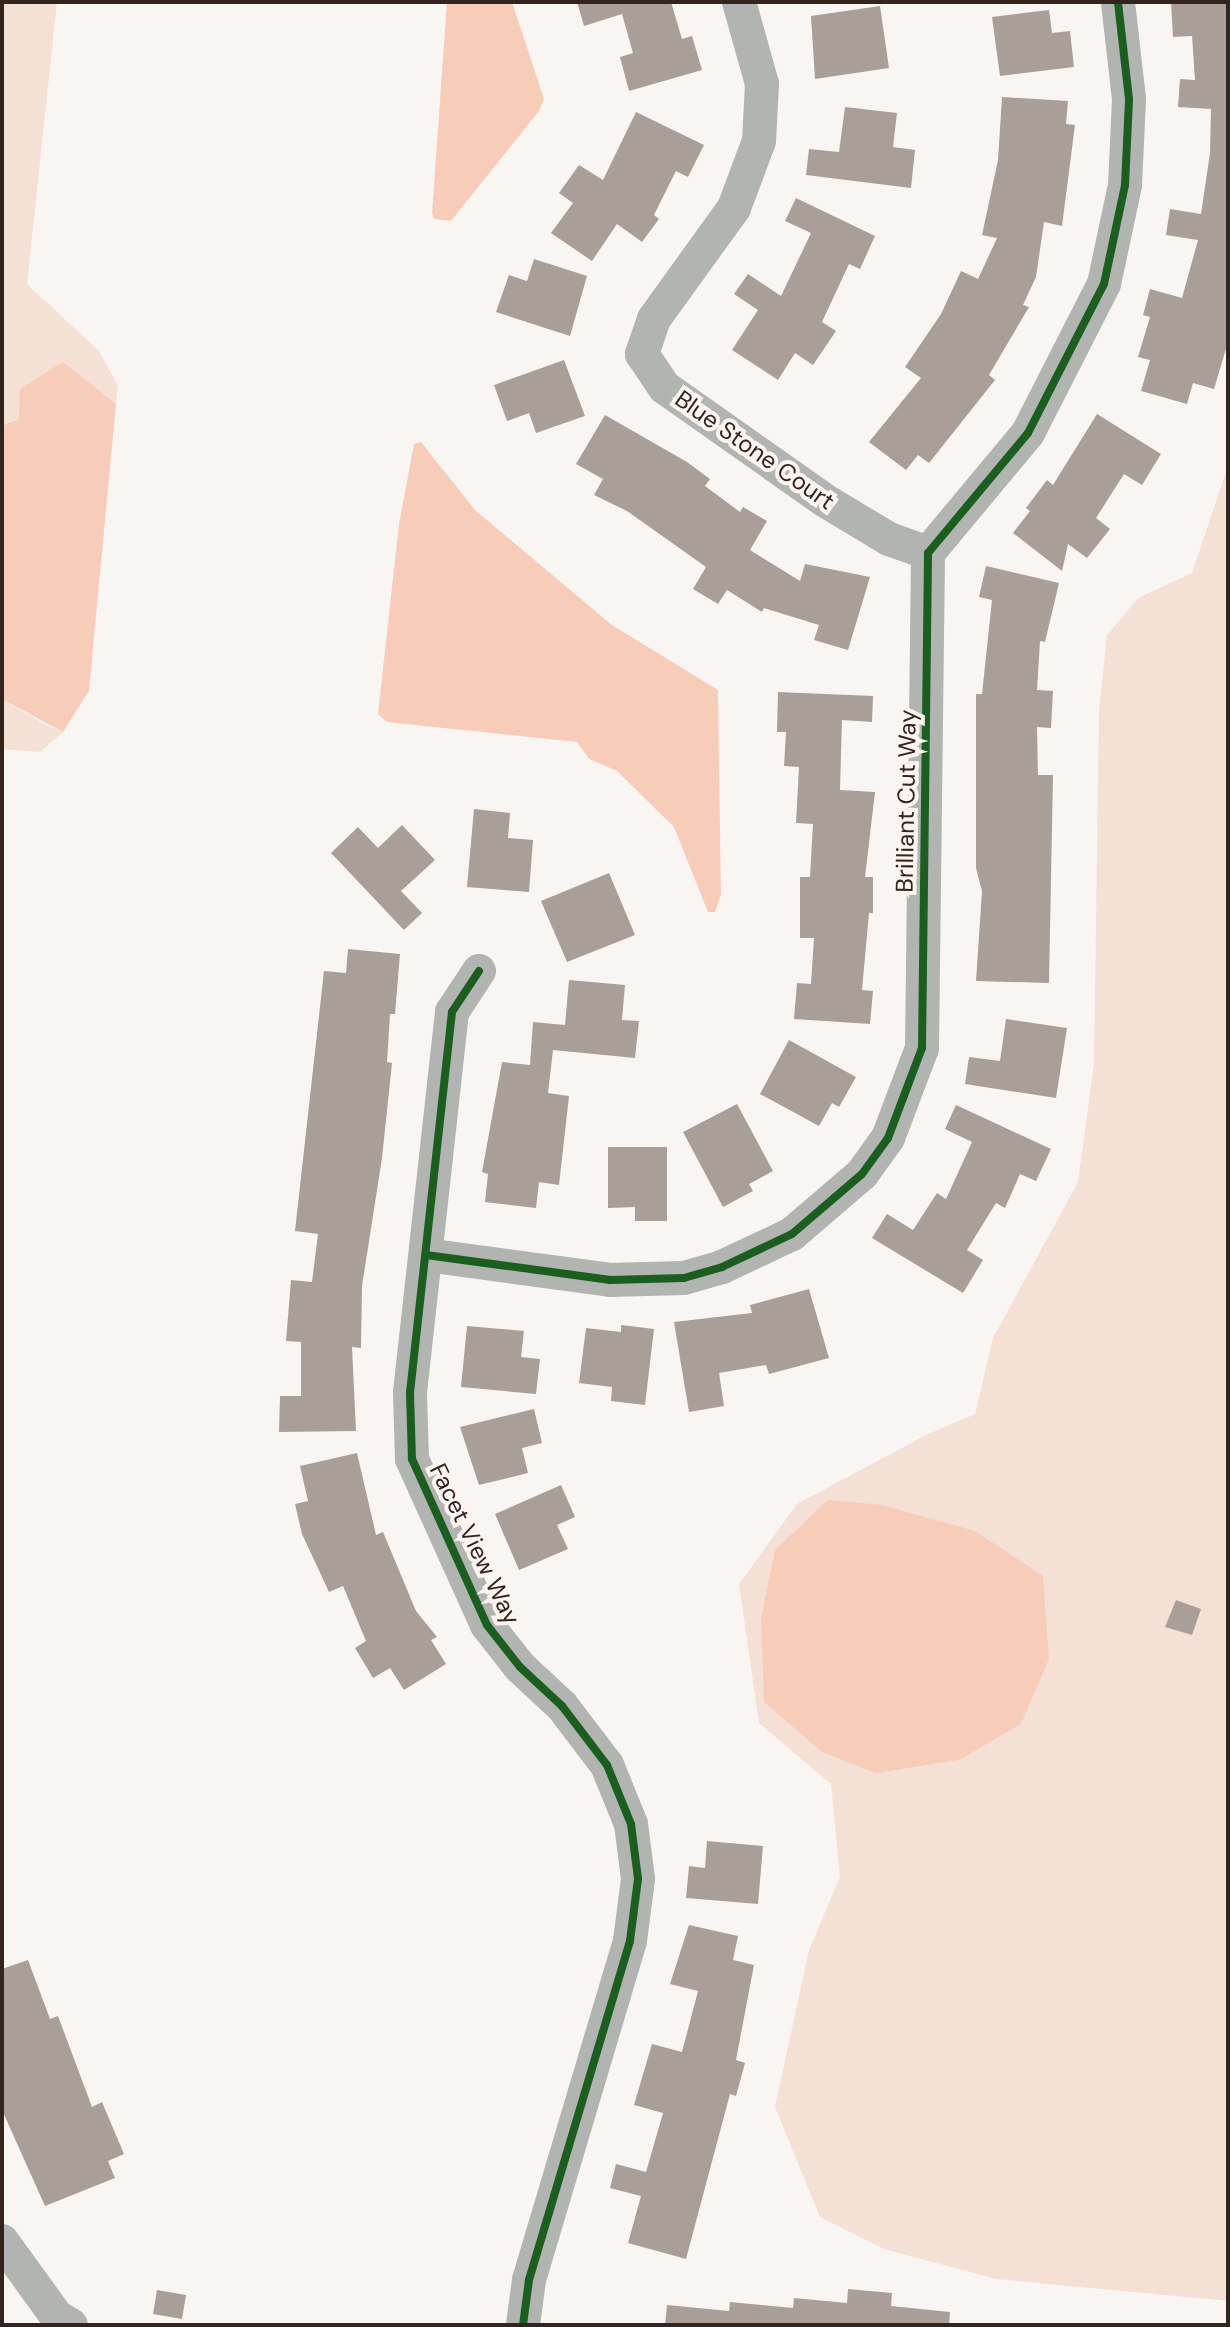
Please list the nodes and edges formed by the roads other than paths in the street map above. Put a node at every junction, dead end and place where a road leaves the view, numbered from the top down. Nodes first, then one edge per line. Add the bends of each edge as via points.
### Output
1 (739, 2) edge
2 (1118, 2) edge
3 (928, 553) junction
4 (479, 971) dead end
5 (426, 1255) junction
6 (2, 2241) edge
7 (71, 2325) edge
8 (523, 2325) edge

1 - 3 street, Blue Stone Court via 762,84 759,141 734,208 654,319 642,354 664,387 824,500 889,539
2 - 3 street via 1129,99 1126,171 1104,284 1028,433
3 - 5 street, Brilliant Cut Way via 922,1048 907,1099 862,1174 792,1234 722,1267 684,1278 610,1280
4 - 5 street, Facet View Way via 452,1012
5 - 8 street, Facet View Way via 410,1393 412,1459 487,1625 520,1667 562,1706 607,1765 631,1824 638,1879 630,1941 529,2280
6 - 7 street via 57,2317

